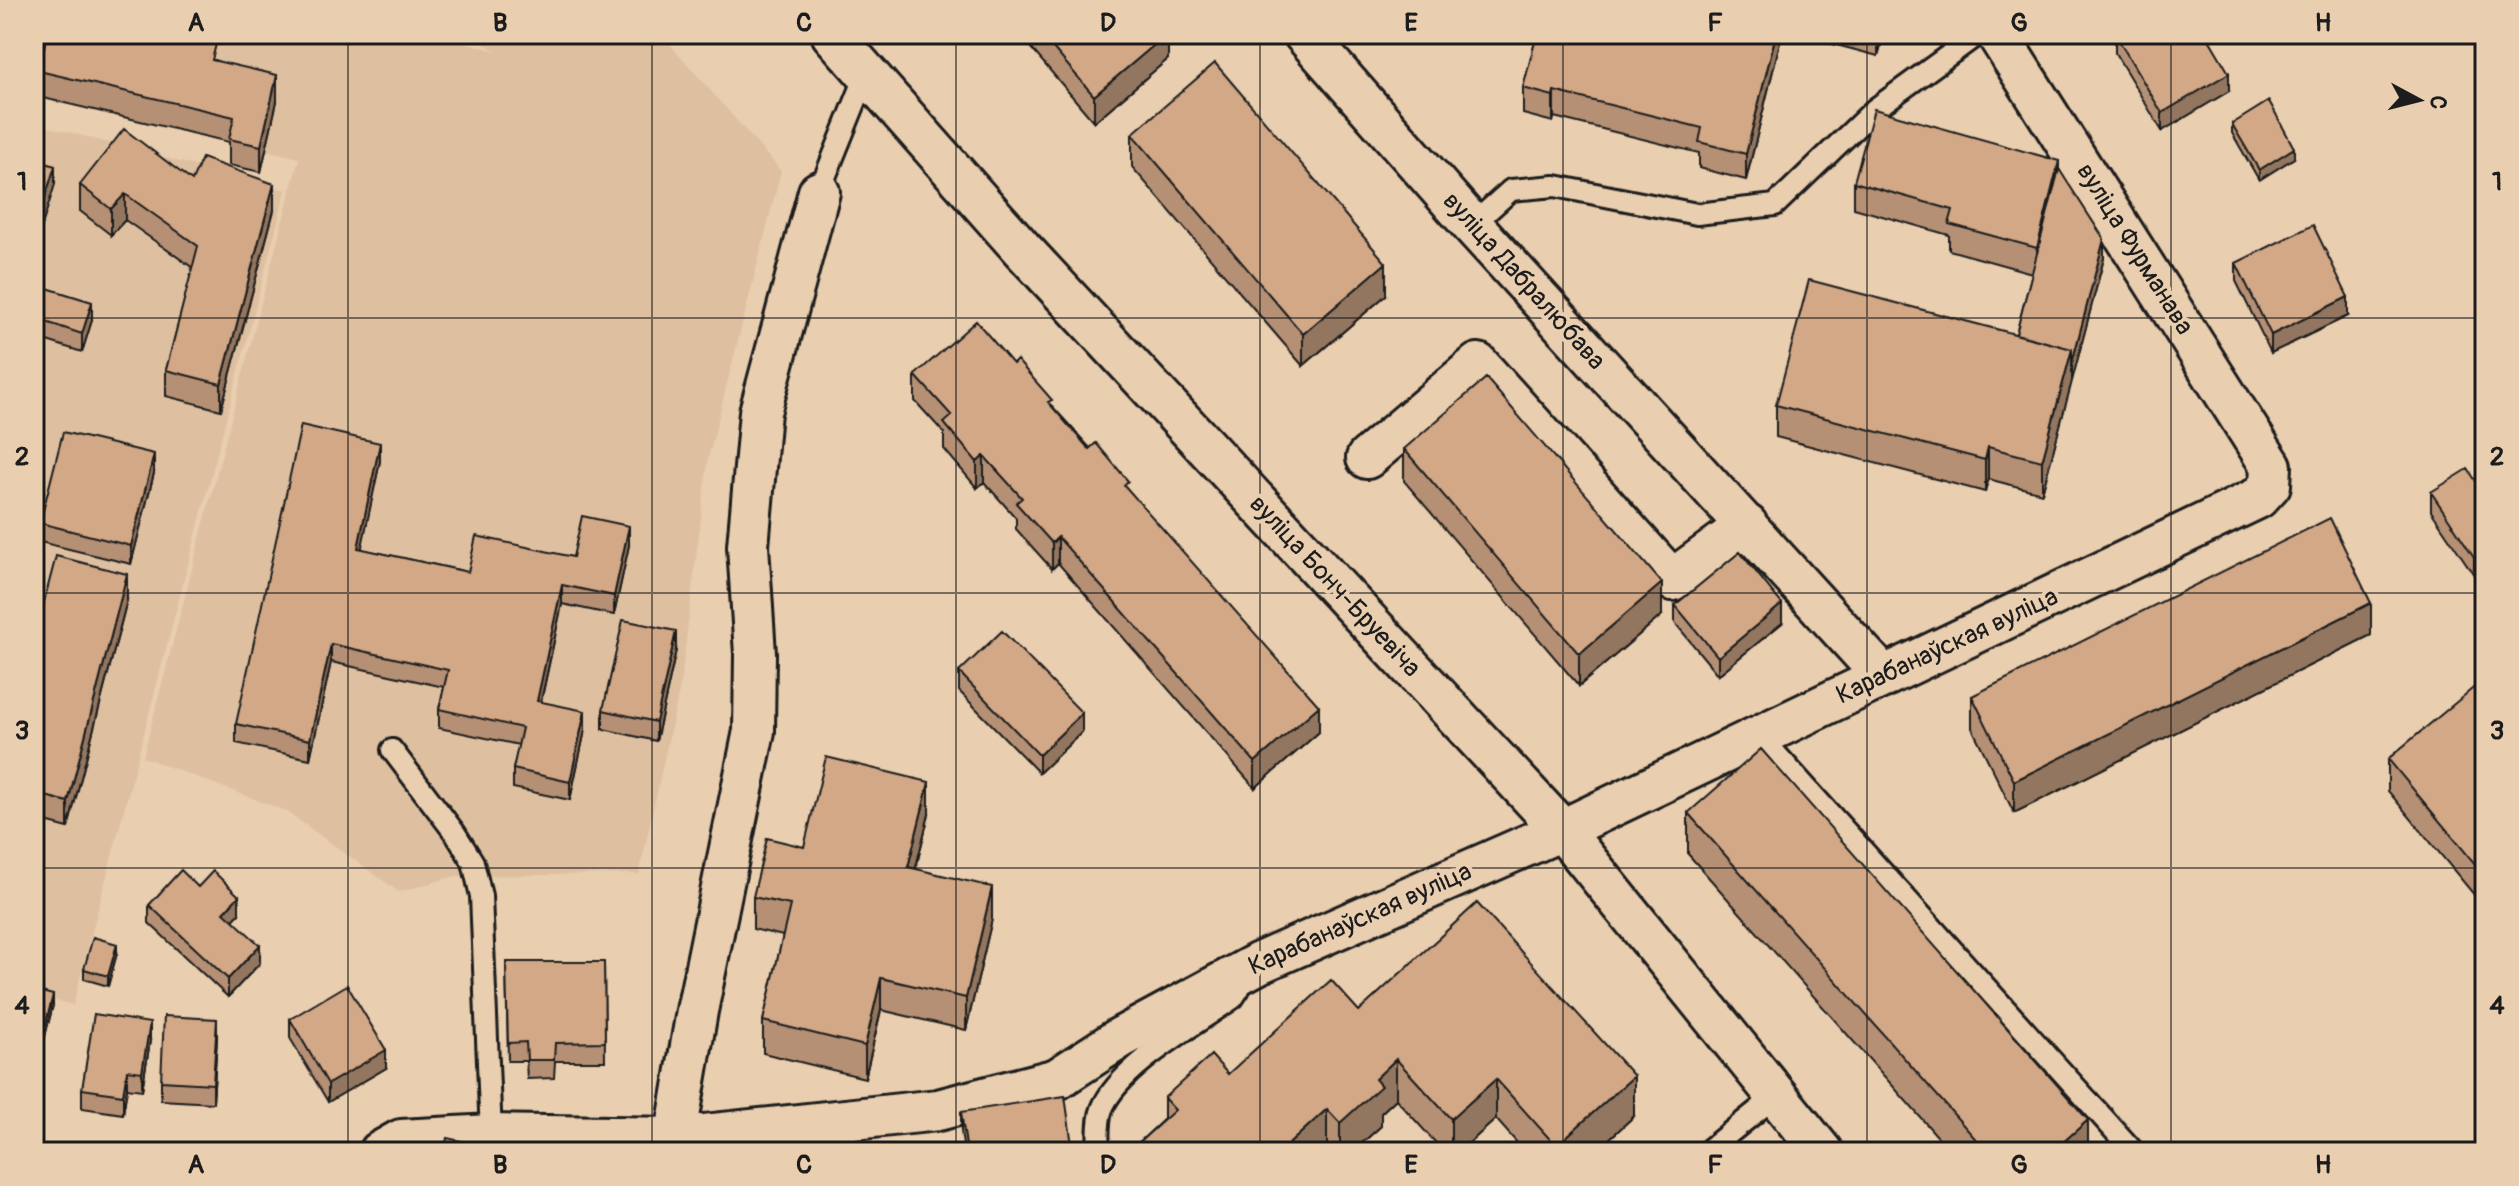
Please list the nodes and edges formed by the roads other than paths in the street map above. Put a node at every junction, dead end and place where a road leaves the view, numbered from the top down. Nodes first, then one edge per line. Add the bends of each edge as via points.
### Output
1 (832, 34) edge
2 (1978, 34) edge
3 (1997, 34) edge
4 (1308, 36) edge
5 (867, 73) junction
6 (819, 192) joint
7 (1472, 225) junction
8 (1367, 458) dead end
9 (2271, 466) joint
10 (1747, 525) junction
11 (1884, 677) junction
12 (1759, 735) junction
13 (392, 750) dead end
14 (1562, 830) junction
15 (1259, 963) junction
16 (1777, 1095) junction
17 (491, 1135) junction
18 (674, 1145) edge
19 (380, 1152) edge
20 (1098, 1152) edge
21 (1706, 1152) edge
22 (1822, 1152) edge
23 (2134, 1152) edge

1 - 5 street, вуліца Бонч-Бруевіча
2 - 7 lane via 1875,109 1775,205 1697,214 1555,186 1511,190
3 - 9 street, вуліца Фурманава
4 - 7 street, вуліца Дабралюбава
5 - 6 lane
5 - 14 street, вуліца Бонч-Бруевіча via 1022,249
6 - 18 street via 760,412 748,546 754,731
7 - 10 street, вуліца Дабралюбава
8 - 10 street via 1478,364 1672,580
9 - 11 street, Карабанаўская вуліца via 2270,485 2258,498
10 - 11 street, вуліца Дабралюбава
11 - 12 street, Карабанаўская вуліца
12 - 14 street, Карабанаўская вуліца
12 - 23 lane
13 - 17 lane via 473,862 481,896
14 - 15 street, Карабанаўская вуліца
14 - 16 street, вуліца Бонч-Бруевіча
15 - 18 street, Карабанаўская вуліца via 1120,1038 1057,1079 938,1110
15 - 20 lane via 1233,998 1111,1090 1100,1113
16 - 21 lane
16 - 22 street, вуліца Бонч-Бруевіча
17 - 18 street, Карабанаўская вуліца
17 - 19 street, Карабанаўская вуліца via 401,1140

